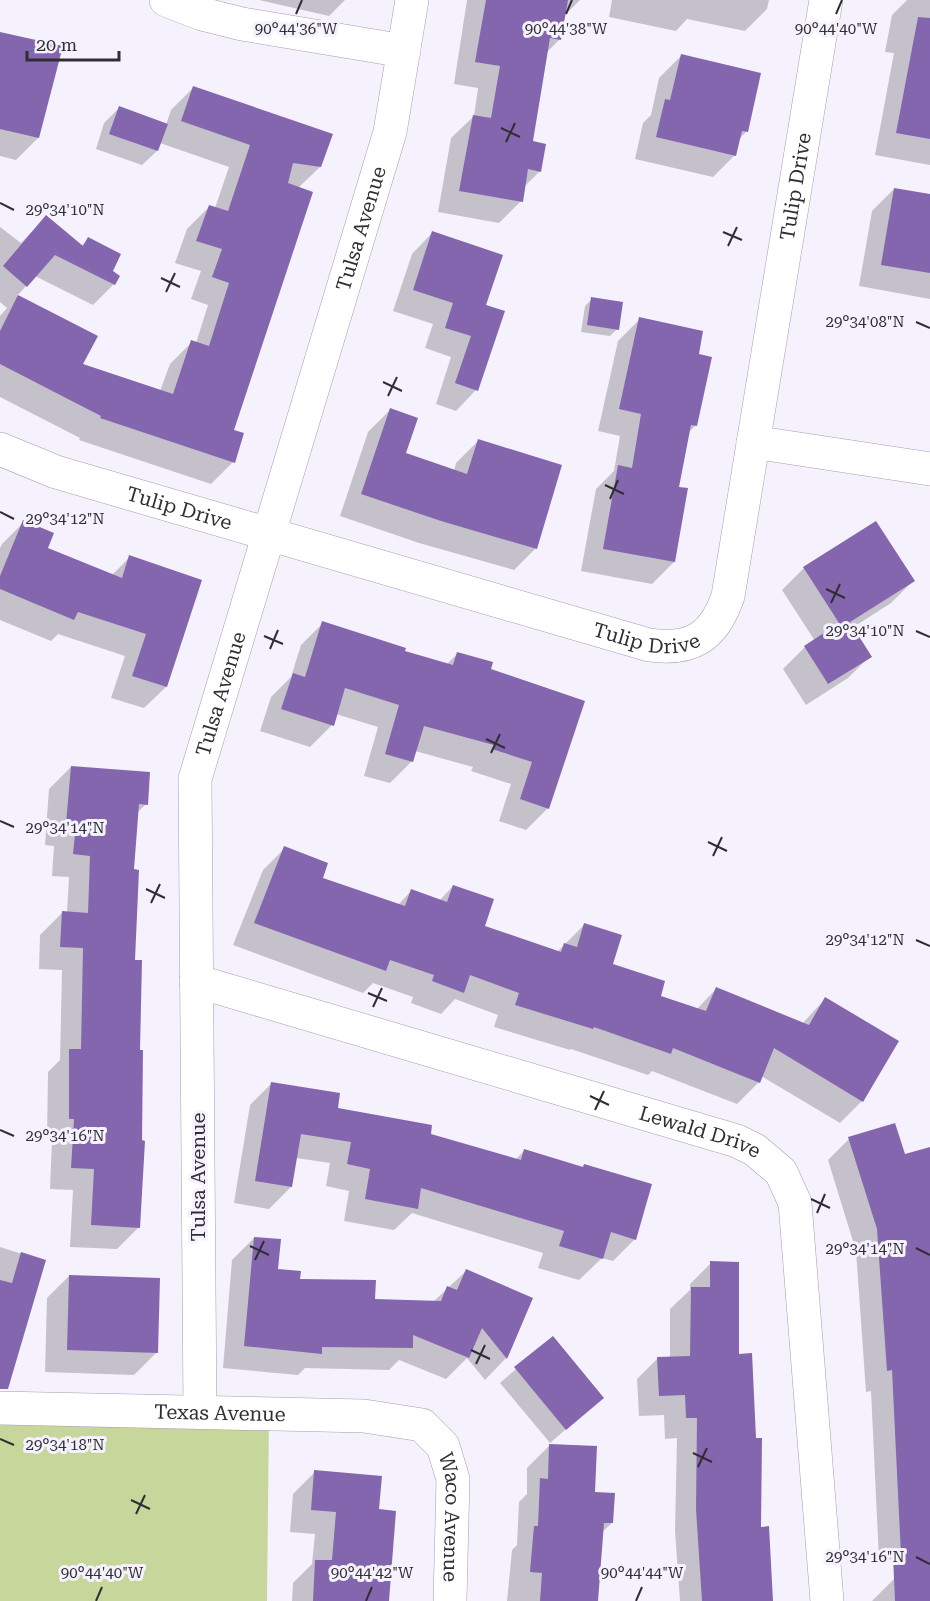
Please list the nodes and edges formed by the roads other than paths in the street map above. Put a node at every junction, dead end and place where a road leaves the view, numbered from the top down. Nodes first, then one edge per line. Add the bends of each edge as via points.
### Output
1 (166, 0) edge
2 (412, 0) edge
3 (826, 0) edge
4 (404, 51) junction
5 (753, 442) junction
6 (0, 449) edge
7 (930, 469) edge
8 (268, 534) junction
9 (196, 981) junction
10 (0, 1408) edge
11 (200, 1412) junction
12 (435, 1438) joint
13 (450, 1601) edge
14 (827, 1601) edge

1 - 4 street via 242,24
2 - 4 street, Tulsa Avenue
3 - 5 street, Tulip Drive
4 - 8 street, Tulsa Avenue via 390,132
5 - 7 street
5 - 8 street, Tulip Drive via 722,615 692,643 669,648
6 - 8 street, Tulip Drive via 56,472
8 - 9 street, Tulsa Avenue via 195,779
9 - 11 street, Tulsa Avenue
9 - 14 street, Lewald Drive via 736,1141 755,1150 781,1172 795,1203
10 - 11 street, Texas Avenue
11 - 12 street, Texas Avenue via 364,1416 422,1425
12 - 13 street, Waco Avenue via 443,1446 453,1479

